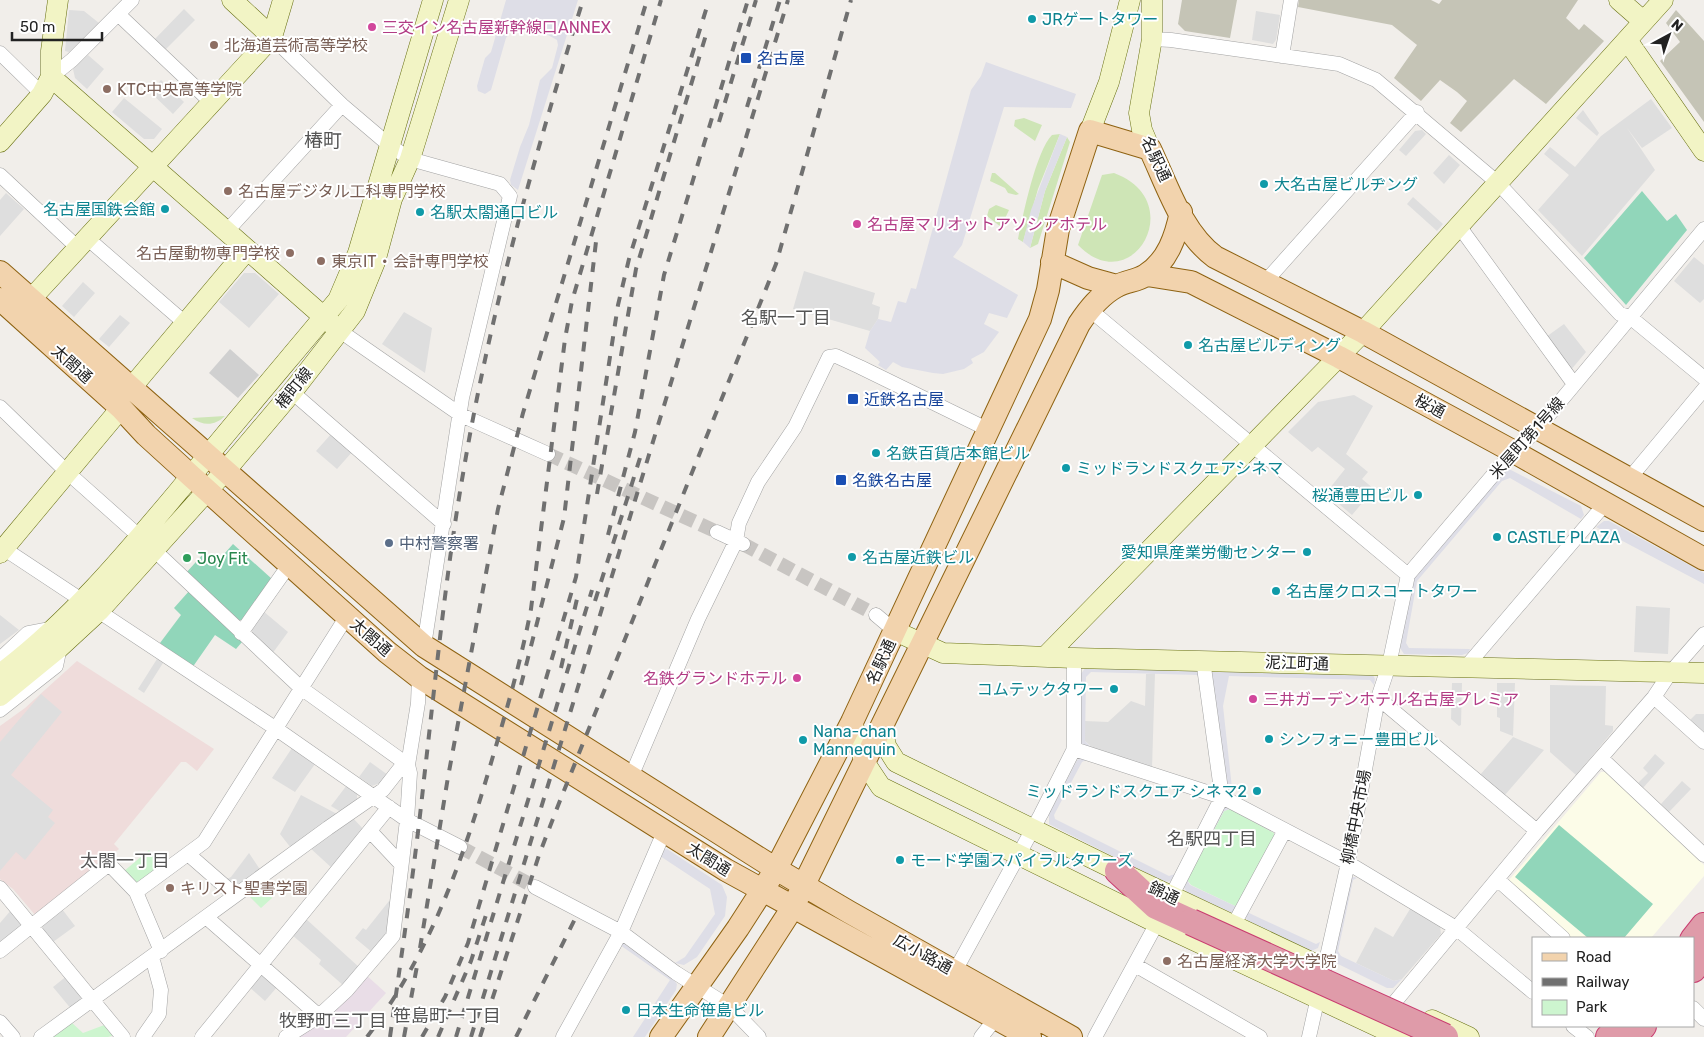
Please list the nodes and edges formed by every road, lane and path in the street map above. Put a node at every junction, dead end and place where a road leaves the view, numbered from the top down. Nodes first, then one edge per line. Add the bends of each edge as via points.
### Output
1 (58, 0) edge
2 (132, 0) edge
3 (232, 0) edge
4 (283, 0) edge
5 (433, 0) edge
6 (459, 0) edge
7 (1130, 0) edge
8 (1152, 0) edge
9 (1291, 0) edge
10 (1619, 0) edge
11 (1662, 0) edge
12 (118, 14) junction
13 (1644, 21) junction
14 (272, 37) junction
15 (1152, 40) junction
16 (1627, 40) junction
17 (0, 53) edge
18 (1282, 56) junction
19 (47, 85) junction
20 (211, 102) junction
21 (342, 105) junction
22 (1417, 112) junction
23 (1090, 131) junction
24 (0, 142) edge
25 (389, 145) junction
26 (1150, 149) junction
27 (1704, 151) edge
28 (410, 158) junction
29 (153, 166) junction
30 (0, 176) edge
31 (1498, 183) junction
32 (1181, 212) junction
33 (1459, 226) junction
34 (1704, 229) edge
35 (227, 231) junction
36 (83, 243) junction
37 (247, 250) junction
38 (1052, 262) junction
39 (0, 272) edge
40 (1147, 275) junction
41 (1265, 282) junction
42 (1117, 286) junction
43 (0, 299) edge
44 (31, 299) junction
45 (1089, 309) junction
46 (324, 317) junction
47 (1630, 317) junction
48 (185, 323) junction
49 (340, 331) junction
50 (1363, 332) junction
51 (1339, 357) junction
52 (1704, 378) edge
53 (1574, 384) junction
54 (131, 388) junction
55 (1704, 389) edge
56 (292, 392) junction
57 (0, 407) edge
58 (121, 408) junction
59 (461, 415) junction
60 (1538, 428) junction
61 (989, 430) junction
62 (1252, 445) junction
63 (1516, 453) junction
64 (548, 454) tunnel mouth
65 (209, 455) junction
66 (226, 470) junction
67 (67, 472) junction
68 (1629, 479) junction
69 (199, 484) junction
70 (1605, 504) junction
71 (1704, 520) edge
72 (444, 524) junction
73 (717, 532) tunnel mouth
74 (739, 542) junction
75 (147, 544) junction
76 (1, 549) edge
77 (1704, 558) edge
78 (289, 565) junction
79 (1408, 575) junction
80 (82, 600) junction
81 (99, 611) junction
82 (876, 615) tunnel mouth
83 (347, 616) junction
84 (54, 628) junction
85 (895, 631) junction
86 (241, 633) junction
87 (1704, 634) edge
88 (921, 645) junction
89 (424, 646) junction
90 (60, 647) junction
91 (1045, 656) junction
92 (0, 658) edge
93 (1074, 658) junction
94 (1203, 660) junction
95 (1389, 666) junction
96 (1465, 668) junction
97 (1670, 673) junction
98 (1704, 673) edge
99 (0, 674) edge
100 (419, 677) junction
101 (301, 688) junction
102 (0, 696) edge
103 (1654, 697) junction
104 (1378, 698) junction
105 (0, 710) edge
106 (852, 722) junction
107 (882, 726) junction
108 (275, 728) junction
109 (1704, 742) edge
110 (1074, 749) junction
111 (1601, 758) junction
112 (865, 763) junction
113 (408, 765) junction
114 (631, 777) junction
115 (374, 797) junction
116 (1222, 797) junction
117 (389, 807) junction
118 (407, 820) junction
119 (1032, 829) junction
120 (1285, 830) junction
121 (370, 831) junction
122 (1537, 831) junction
123 (664, 832) junction
124 (460, 847) tunnel mouth
125 (188, 854) junction
126 (1018, 854) junction
127 (1704, 855) edge
128 (400, 863) junction
129 (1348, 863) junction
130 (776, 868) junction
131 (1118, 871) junction
132 (1497, 879) junction
133 (804, 885) junction
134 (535, 887) tunnel mouth
135 (0, 888) edge
136 (762, 891) junction
137 (136, 892) junction
138 (235, 895) junction
139 (1171, 897) junction
140 (793, 907) junction
141 (206, 917) junction
142 (1704, 917) edge
143 (1157, 923) junction
144 (32, 925) junction
145 (1233, 926) junction
146 (1704, 926) edge
147 (1456, 928) junction
148 (621, 932) junction
149 (1562, 937) edge
150 (1688, 937) edge
151 (1694, 939) edge
152 (0, 951) edge
153 (157, 954) junction
154 (1704, 955) edge
155 (1135, 965) junction
156 (260, 966) junction
157 (1324, 968) junction
158 (1694, 968) edge
159 (954, 971) junction
160 (1704, 971) edge
161 (1694, 983) edge
162 (696, 985) junction
163 (1532, 991) edge
164 (1318, 998) junction
165 (93, 999) junction
166 (1394, 1003) junction
167 (730, 1007) junction
168 (1694, 1009) edge
169 (320, 1016) junction
170 (996, 1018) junction
171 (1704, 1019) edge
172 (0, 1022) edge
173 (1574, 1027) edge
174 (1614, 1027) edge
175 (1620, 1027) edge
176 (1641, 1027) edge
177 (1655, 1027) edge
178 (13, 1037) edge
179 (42, 1037) edge
180 (123, 1037) edge
181 (143, 1037) edge
182 (202, 1037) edge
183 (286, 1037) edge
184 (563, 1037) edge
185 (661, 1037) edge
186 (709, 1037) edge
187 (759, 1037) edge
188 (981, 1037) edge
189 (1030, 1037) edge
190 (1071, 1037) edge
191 (1095, 1037) edge
192 (1260, 1037) edge
193 (1309, 1037) edge
194 (1400, 1037) edge
195 (1445, 1037) edge
196 (1469, 1037) edge
197 (1587, 1037) edge
198 (1605, 1037) edge
199 (1609, 1037) edge
200 (1632, 1037) edge
201 (1646, 1037) edge

1 - 19 street
2 - 12 street
3 - 14 street
4 - 14 street
5 - 25 street, 椿町線
6 - 28 street, 椿町線
7 - 23 street, 名駅通 via 1113,66
8 - 15 street, 名駅通
9 - 18 street
10 - 13 street
11 - 13 street
12 - 19 street
12 - 20 street
13 - 16 street
14 - 20 street
14 - 21 street
15 - 18 street
15 - 26 street, 名駅通 via 1139,114
16 - 27 street
16 - 31 street
17 - 19 street
18 - 22 street via 1338,64 1361,73 1376,80
19 - 24 street
19 - 29 street
20 - 29 street
21 - 25 street
21 - 35 street
22 - 31 street
22 - 41 street
23 - 26 main road
23 - 38 main road, 名駅通 via 1058,229
25 - 28 street
25 - 46 street, 椿町線 via 358,253 338,300
26 - 32 main road, 名駅通
28 - 49 street, 椿町線 via 392,199 375,262 355,311
28 - 59 street via 500,184 510,196 462,398
29 - 35 street
29 - 36 street
30 - 36 street
31 - 33 street
31 - 47 street via 1620,314
32 - 40 main road via 1171,246
32 - 41 main road, 桜通 via 1205,250
33 - 50 street
33 - 53 street
34 - 47 street, 米屋町第1号線
35 - 37 street
36 - 44 street
36 - 48 street
37 - 46 street
37 - 48 street
38 - 42 main road via 1088,278
38 - 61 main road, 名駅通 via 1045,306
39 - 44 main road, 太閤通
40 - 42 main road, 名駅通
40 - 51 main road, 桜通 via 1191,282
41 - 50 main road, 桜通
42 - 45 main road, 名駅通
43 - 58 main road, 太閤通
44 - 54 main road, 太閤通
45 - 62 street
45 - 88 main road, 名駅通
46 - 49 street
46 - 65 street, 椿町線
47 - 52 street
47 - 53 street, 米屋町第1号線
48 - 54 street
49 - 56 street, 椿町線
49 - 59 street
50 - 51 street
50 - 60 main road, 桜通
51 - 62 street
51 - 63 main road, 桜通
53 - 60 street, 米屋町第1号線
54 - 65 main road, 太閤通
55 - 68 street
56 - 66 street, 椿町線
56 - 72 street
57 - 67 street
58 - 67 street
58 - 69 main road, 太閤通
59 - 64 street
59 - 72 street
60 - 63 street, 米屋町第1号線
60 - 68 main road, 桜通
61 - 74 street via 836,356 829,357 795,427 758,482 740,523
61 - 85 main road, 名駅通
62 - 79 street
62 - 91 street
63 - 70 main road, 桜通
63 - 79 street, 米屋町第1号線 via 1499,468
65 - 66 main road, 太閤通
65 - 69 street, 椿町線
66 - 69 street, 椿町線
66 - 89 main road, 太閤通
67 - 75 street
67 - 76 street
68 - 71 main road, 桜通
69 - 75 street, 椿町線
69 - 78 main road, 太閤通
70 - 77 main road, 桜通
70 - 96 street
72 - 89 street
73 - 74 street
74 - 114 street via 698,620
75 - 80 street, 椿町線
75 - 81 street, 椿町線
75 - 86 street
76 - 80 street
78 - 83 main road, 太閤通
78 - 86 street
79 - 95 street, 米屋町第1号線
80 - 81 street
80 - 84 street, 椿町線
81 - 90 street, 椿町線
81 - 108 street
82 - 85 street
83 - 100 main road, 太閤通
83 - 101 street
84 - 92 street via 28,633
84 - 99 street, 椿町線
85 - 88 street, 泥江町通
85 - 106 main road, 名駅通
86 - 101 street
87 - 97 street
88 - 91 street, 泥江町通 via 943,653
88 - 107 main road, 名駅通
89 - 114 main road, 太閤通
90 - 102 street, 椿町線
90 - 105 street via 56,666
91 - 93 street, 泥江町通
93 - 94 street, 泥江町通
93 - 110 street
94 - 95 street, 泥江町通
94 - 116 street
95 - 96 street, 泥江町通
95 - 104 street, 柳橋中央市場
96 - 97 street, 泥江町通
97 - 98 street, 泥江町通
97 - 103 street
100 - 113 street
100 - 123 main road, 太閤通
101 - 108 street
101 - 113 street
103 - 109 street
103 - 111 street
104 - 122 street
104 - 129 street, 柳橋中央市場
106 - 112 street, 錦通
106 - 130 main road, 名駅通
107 - 112 main road, 名駅通
107 - 119 street, 錦通 via 886,746 896,762
108 - 115 street
108 - 125 street via 204,842
110 - 116 street
110 - 119 street
111 - 122 street
111 - 127 street
112 - 126 street, 錦通 via 881,787
112 - 133 main road, 名駅通
113 - 115 street via 402,767
113 - 118 street
114 - 130 main road, 太閤通
115 - 117 street
115 - 138 street
116 - 120 street
116 - 139 street
117 - 118 street
117 - 121 street
118 - 124 street
118 - 128 street
119 - 126 street
119 - 131 street, 錦通
120 - 129 street
120 - 145 street
121 - 128 street
121 - 156 street
122 - 132 street
123 - 136 main road, 太閤通
123 - 148 street
125 - 137 street
125 - 138 street
126 - 143 street, 錦通
126 - 159 street
128 - 169 street via 393,936
129 - 147 street
129 - 157 street, 柳橋中央市場
130 - 133 main road, 広小路通
130 - 136 main road, 名駅通
131 - 139 street, 錦通
131 - 195 highway, bridge via 1156,906
132 - 147 street
132 - 149 street
133 - 140 main road, 名駅通
133 - 159 main road, 広小路通
134 - 148 street
135 - 144 street
136 - 140 main road, 太閤通
136 - 162 main road, 名駅通
137 - 144 street via 109,864
137 - 153 street
138 - 141 street
139 - 145 street, 錦通
140 - 167 main road, 名駅通
140 - 170 main road, 広小路通
141 - 153 street
141 - 156 street
142 - 150 main road
143 - 155 street
143 - 164 street, 錦通
144 - 152 street
144 - 165 street
145 - 157 street, 錦通
146 - 151 highway
147 - 163 street
147 - 166 street
148 - 162 street
148 - 184 street
153 - 165 street
153 - 181 street via 161,990 159,1014
154 - 158 highway
155 - 191 street
155 - 192 street
156 - 169 street
156 - 182 street
157 - 164 street, 柳橋中央市場
157 - 166 street, 錦通
159 - 190 main road, 広小路通
160 - 161 main road
162 - 167 street
162 - 185 main road, 名駅通
164 - 193 street, 柳橋中央市場
164 - 194 street, 錦通
165 - 179 street
165 - 180 street
166 - 196 street, 錦通
167 - 186 main road, 名駅通
167 - 187 street
168 - 171 street
169 - 183 street
170 - 188 street
170 - 189 main road, 広小路通
172 - 178 street
173 - 197 street
174 - 198 main road
175 - 199 highway
176 - 200 highway
177 - 201 main road

